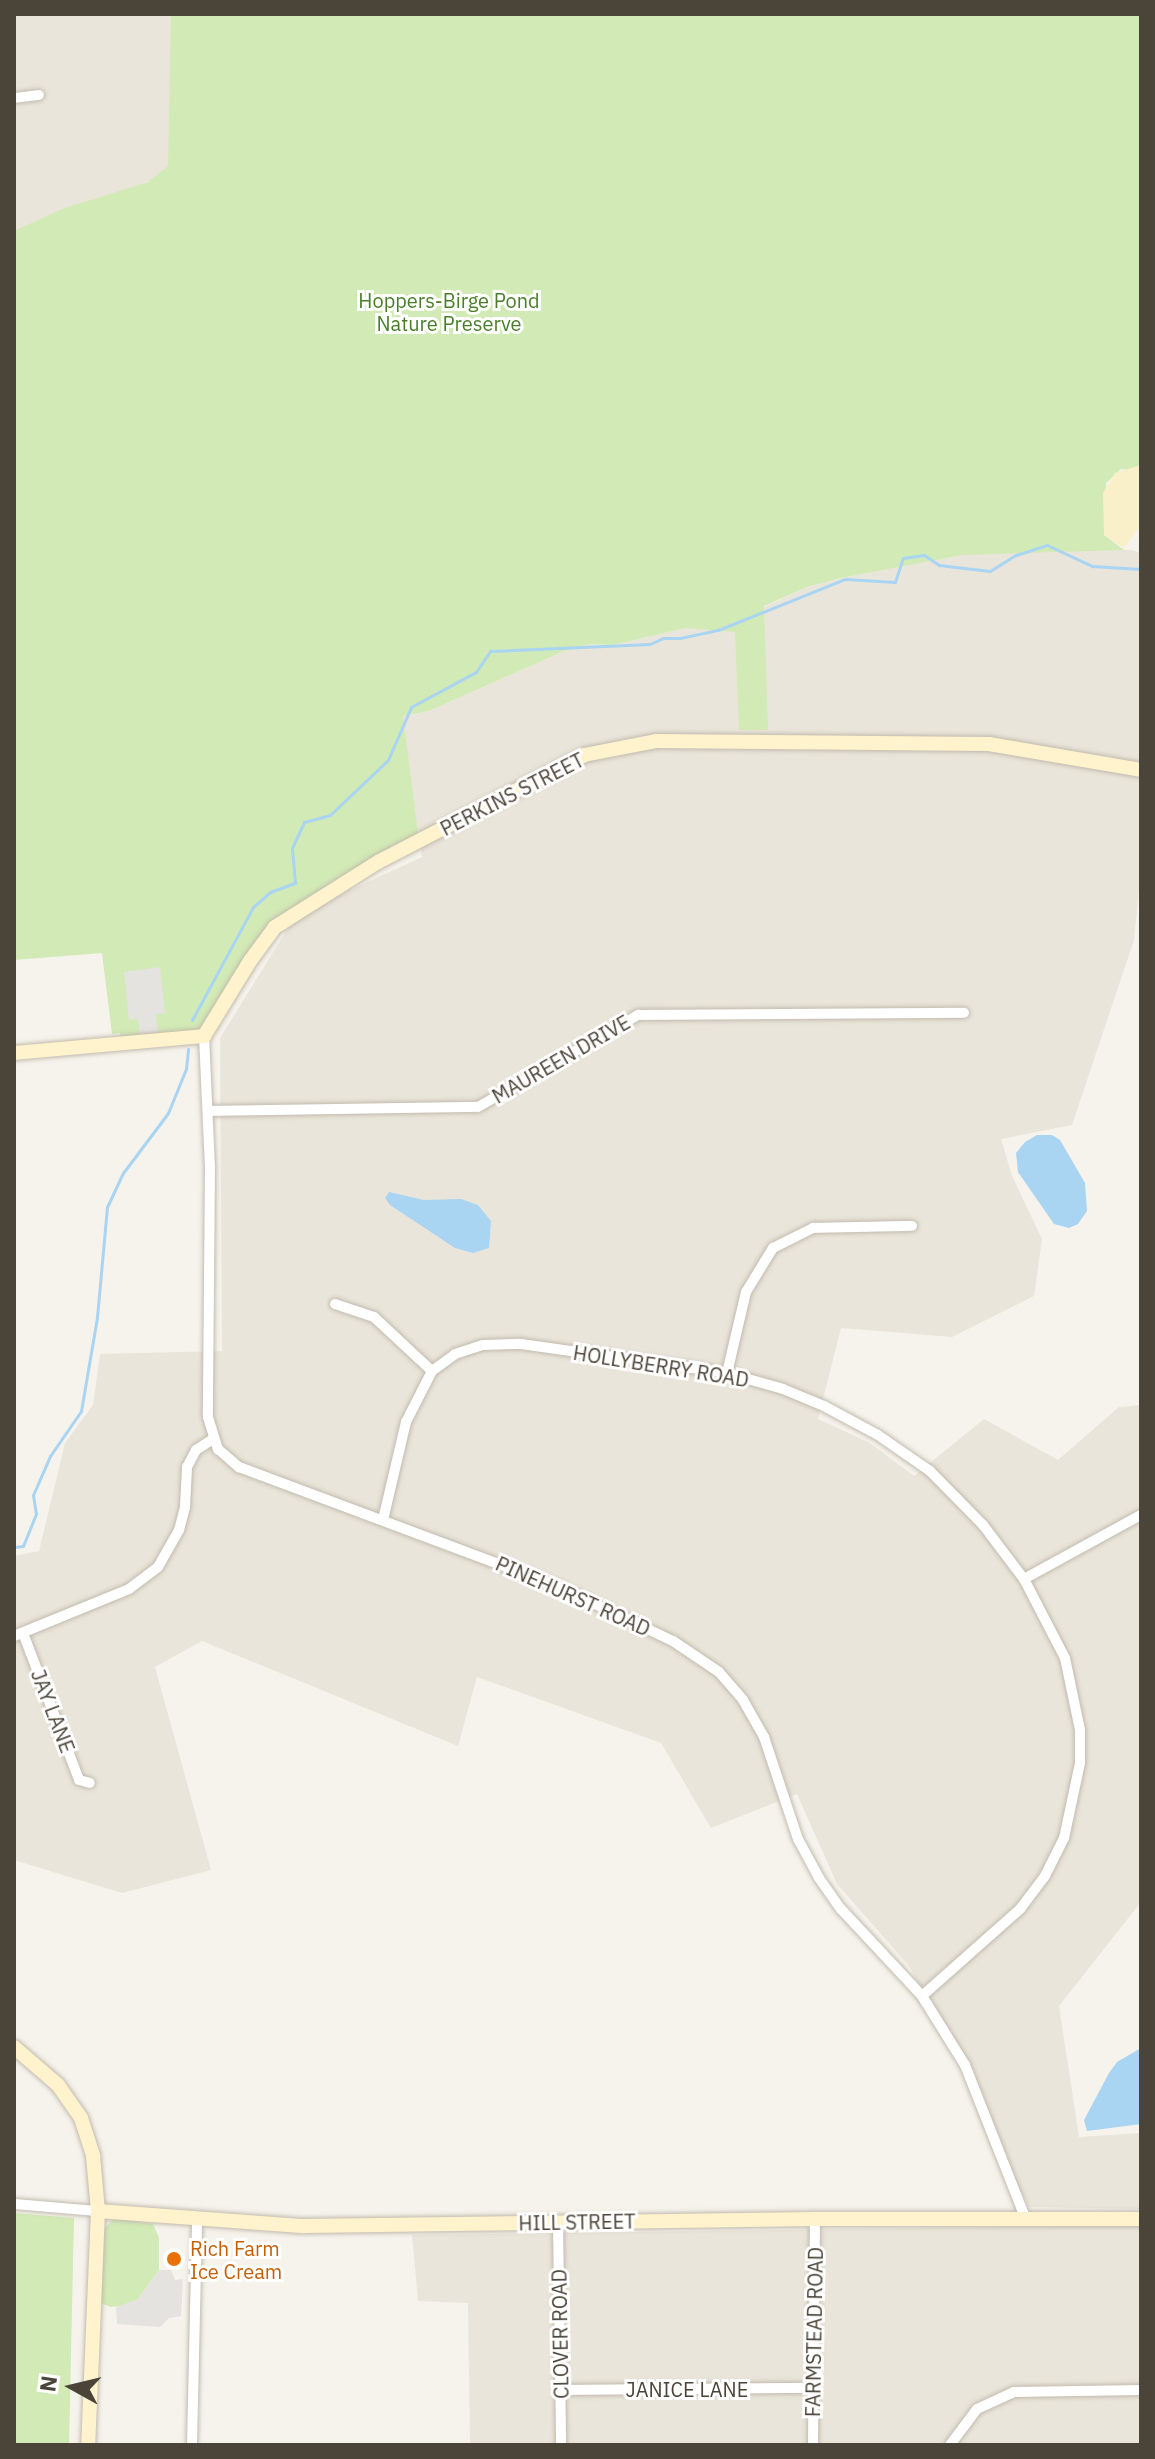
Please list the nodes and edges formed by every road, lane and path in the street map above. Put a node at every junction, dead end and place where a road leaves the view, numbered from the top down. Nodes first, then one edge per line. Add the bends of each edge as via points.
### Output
1 (39, 95) dead end
2 (14, 98) edge
3 (1141, 770) edge
4 (964, 1013) dead end
5 (204, 1036) junction
6 (14, 1053) edge
7 (209, 1111) junction
8 (912, 1226) dead end
9 (335, 1304) dead end
10 (432, 1371) junction
11 (727, 1373) junction
12 (213, 1439) junction
13 (1141, 1515) edge
14 (383, 1520) junction
15 (1024, 1579) junction
16 (19, 1634) edge
17 (90, 1783) dead end
18 (922, 1996) junction
19 (14, 2047) edge
20 (14, 2204) edge
21 (98, 2211) junction
22 (197, 2218) junction
23 (815, 2219) junction
24 (1141, 2219) edge
25 (1026, 2220) junction
26 (558, 2222) junction
27 (812, 2388) junction
28 (561, 2390) junction
29 (1141, 2390) edge
30 (88, 2445) edge
31 (192, 2445) edge
32 (561, 2445) edge
33 (813, 2445) edge
34 (950, 2445) edge

1 - 2 street
3 - 5 street, PERKINS STREET via 989,744 683,740 584,755 378,862 275,927
4 - 7 street, MAUREEN DRIVE via 638,1015 478,1107
5 - 6 street
5 - 7 street
7 - 12 street via 208,1404
8 - 11 street via 813,1228 773,1248 746,1292
9 - 10 street via 374,1317
10 - 11 street, HOLLYBERRY ROAD via 455,1354 483,1345 521,1344
10 - 14 street via 406,1422
11 - 15 street, HOLLYBERRY ROAD via 824,1406 930,1471 983,1525
12 - 14 street, PINEHURST ROAD via 226,1459 239,1467
12 - 16 street via 196,1450 187,1467 179,1530 158,1567 129,1589
13 - 15 street
14 - 18 street, PINEHURST ROAD via 555,1585 673,1641 719,1672 764,1737 798,1839 819,1878
15 - 18 street, HOLLYBERRY ROAD via 1065,1658 1080,1730 1077,1788 1064,1838 1045,1876 1010,1920
16 - 17 street, JAY LANE via 79,1780
18 - 25 street, PINEHURST ROAD via 973,2082
19 - 21 street via 58,2085 81,2118 93,2156
20 - 21 street, HILL STREET
21 - 22 street, HILL STREET
21 - 30 street
22 - 26 street, HILL STREET via 304,2226
22 - 31 street
23 - 25 street, HILL STREET
23 - 26 street, HILL STREET
23 - 27 street, FARMSTEAD ROAD
24 - 25 street, HILL STREET
26 - 28 street, CLOVER ROAD
27 - 28 street, JANICE LANE
27 - 33 street, FARMSTEAD ROAD
28 - 32 street, CLOVER ROAD
29 - 34 street via 1014,2392 977,2409

